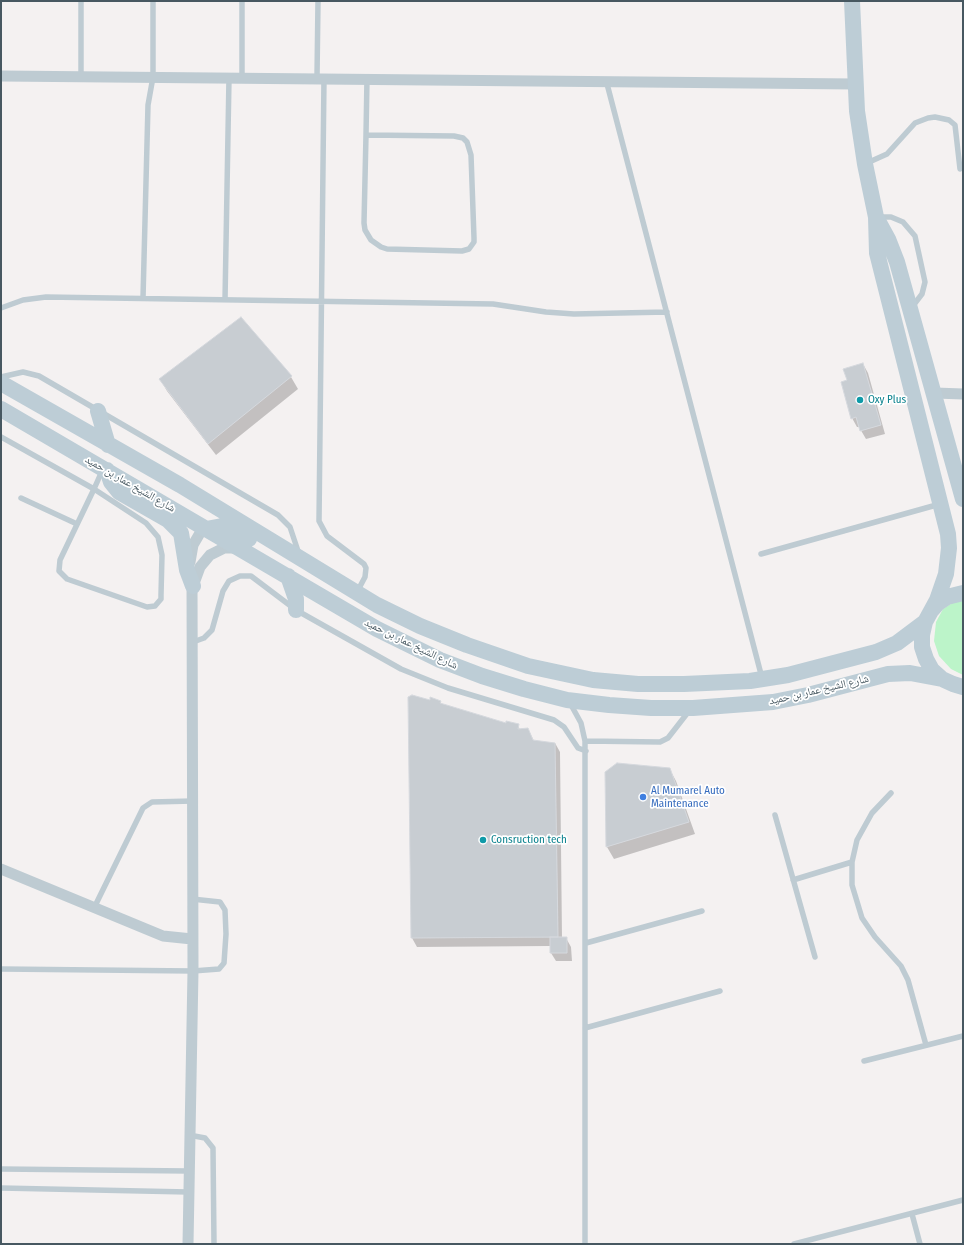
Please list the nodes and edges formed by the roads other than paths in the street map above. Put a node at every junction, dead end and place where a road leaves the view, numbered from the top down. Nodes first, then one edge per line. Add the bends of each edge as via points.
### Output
1 (81, 1) edge
2 (153, 1) edge
3 (242, 1) edge
4 (318, 1) edge
5 (852, 1) edge
6 (1, 76) edge
7 (81, 76) junction
8 (153, 77) junction
9 (229, 77) junction
10 (242, 77) junction
11 (321, 77) junction
12 (367, 78) junction
13 (606, 80) junction
14 (855, 84) junction
15 (366, 135) junction
16 (865, 164) junction
17 (960, 169) dead end
18 (876, 217) junction
19 (143, 298) junction
20 (225, 300) junction
21 (322, 301) junction
22 (1, 308) edge
23 (910, 308) junction
24 (667, 312) junction
25 (1, 377) edge
26 (1, 383) edge
27 (935, 393) junction
28 (963, 394) edge
29 (1, 409) edge
30 (98, 411) junction
31 (1, 437) edge
32 (108, 444) junction
33 (105, 469) junction
34 (94, 488) junction
35 (21, 498) dead end
36 (963, 499) edge
37 (941, 504) junction
38 (77, 524) junction
39 (206, 529) junction
40 (240, 548) junction
41 (761, 554) dead end
42 (300, 558) junction
43 (288, 576) junction
44 (336, 580) junction
45 (193, 586) junction
46 (963, 592) edge
47 (356, 593) junction
48 (296, 610) junction
49 (928, 617) junction
50 (193, 642) junction
51 (762, 680) junction
52 (955, 685) edge
53 (567, 700) junction
54 (693, 708) junction
55 (585, 741) junction
56 (586, 751) junction
57 (892, 792) dead end
58 (193, 801) junction
59 (775, 815) dead end
60 (852, 862) junction
61 (1, 869) edge
62 (793, 880) junction
63 (192, 899) junction
64 (94, 908) junction
65 (702, 911) dead end
66 (192, 939) junction
67 (586, 944) junction
68 (815, 957) dead end
69 (1, 969) edge
70 (193, 971) junction
71 (720, 991) dead end
72 (586, 1028) junction
73 (963, 1036) edge
74 (926, 1046) junction
75 (864, 1061) dead end
76 (189, 1135) junction
77 (1, 1169) edge
78 (188, 1171) junction
79 (1, 1188) edge
80 (188, 1192) junction
81 (963, 1200) edge
82 (912, 1214) junction
83 (188, 1244) edge
84 (214, 1244) edge
85 (585, 1244) edge
86 (794, 1244) edge
87 (920, 1244) edge

1 - 7 lane
2 - 8 lane
3 - 10 lane
4 - 11 lane
5 - 14 street
6 - 7 street
7 - 8 street
8 - 9 street
8 - 19 lane via 148,105
9 - 10 street
9 - 20 lane
10 - 11 street
11 - 12 street
11 - 21 lane
12 - 13 street
12 - 15 lane
13 - 14 street
13 - 24 lane
14 - 16 street
15 - 15 lane via 364,224 371,240 387,249 469,249 474,238 472,155 467,142 454,136
16 - 17 lane via 887,154 915,124 935,117 949,120 955,125
16 - 18 street
18 - 23 street via 895,256
18 - 23 lane via 897,219 908,226 915,236 924,282 920,299
18 - 37 street via 876,242 880,265
19 - 20 lane
19 - 22 lane via 35,297
20 - 21 lane
21 - 24 lane via 493,304 574,314
21 - 47 lane via 319,521 327,536 364,564 365,577
23 - 27 street
24 - 51 lane
25 - 30 lane via 23,372 33,374
26 - 32 street, شارع الشيخ عمار بن حميد
27 - 28 street
27 - 36 street
29 - 33 street, شارع الشيخ عمار بن حميد
30 - 32 street
30 - 42 lane via 282,518 293,532
31 - 34 lane
32 - 42 street, شارع الشيخ عمار بن حميد
33 - 34 lane
33 - 39 street, شارع الشيخ عمار بن حميد
33 - 45 street via 119,492 168,520 181,533
34 - 38 lane
34 - 38 lane via 146,523 158,537 162,555 162,595 159,603 147,607 60,575 58,564
35 - 38 lane
37 - 41 lane
37 - 49 street via 948,534 948,561 942,587
39 - 40 street, شارع الشيخ عمار بن حميد
39 - 44 street via 227,527 315,577
39 - 45 street via 196,539 191,552
40 - 43 street, شارع الشيخ عمار بن حميد
40 - 45 street via 224,548 210,555 200,567
42 - 44 street, شارع الشيخ عمار بن حميد
43 - 48 street via 296,599
43 - 53 street, شارع الشيخ عمار بن حميد via 377,629 440,660 503,683
44 - 47 street, شارع الشيخ عمار بن حميد
45 - 50 street
46 - 49 street, شارع الشيخ عمار بن حميد via 947,597
47 - 51 street, شارع الشيخ عمار بن حميد via 398,616 467,645 507,660 549,671 593,680 661,684
48 - 50 lane via 251,576 240,576 225,586 212,630 204,638
48 - 56 lane via 378,657 424,679 554,720 564,727 578,748
49 - 51 street, شارع الشيخ عمار بن حميد via 897,643 876,652
49 - 52 street via 922,635 926,659 932,670
50 - 58 street
52 - 54 street, شارع الشيخ عمار بن حميد via 915,674 888,674 778,700 737,706
53 - 54 street, شارع الشيخ عمار بن حميد via 630,707
53 - 55 lane via 578,715
54 - 55 lane via 668,738 660,742
55 - 56 lane
56 - 67 lane
57 - 60 lane via 878,805 868,820 857,840
58 - 63 street
58 - 64 lane via 152,802 142,808
59 - 62 lane
60 - 62 lane
60 - 74 lane via 852,885 858,907 868,928 897,960 905,973
61 - 64 street
62 - 68 lane
63 - 66 street
63 - 70 lane via 220,902 224,910 226,934 224,963 219,969
64 - 66 street via 163,936
65 - 67 lane
66 - 70 street
67 - 72 lane
69 - 70 lane
70 - 76 street
71 - 72 lane
72 - 85 lane
73 - 74 lane
74 - 75 lane
76 - 78 street
76 - 84 lane via 205,1138 213,1148
77 - 78 lane
78 - 80 street
79 - 80 lane
80 - 83 street
81 - 82 lane
82 - 86 lane
82 - 87 lane

